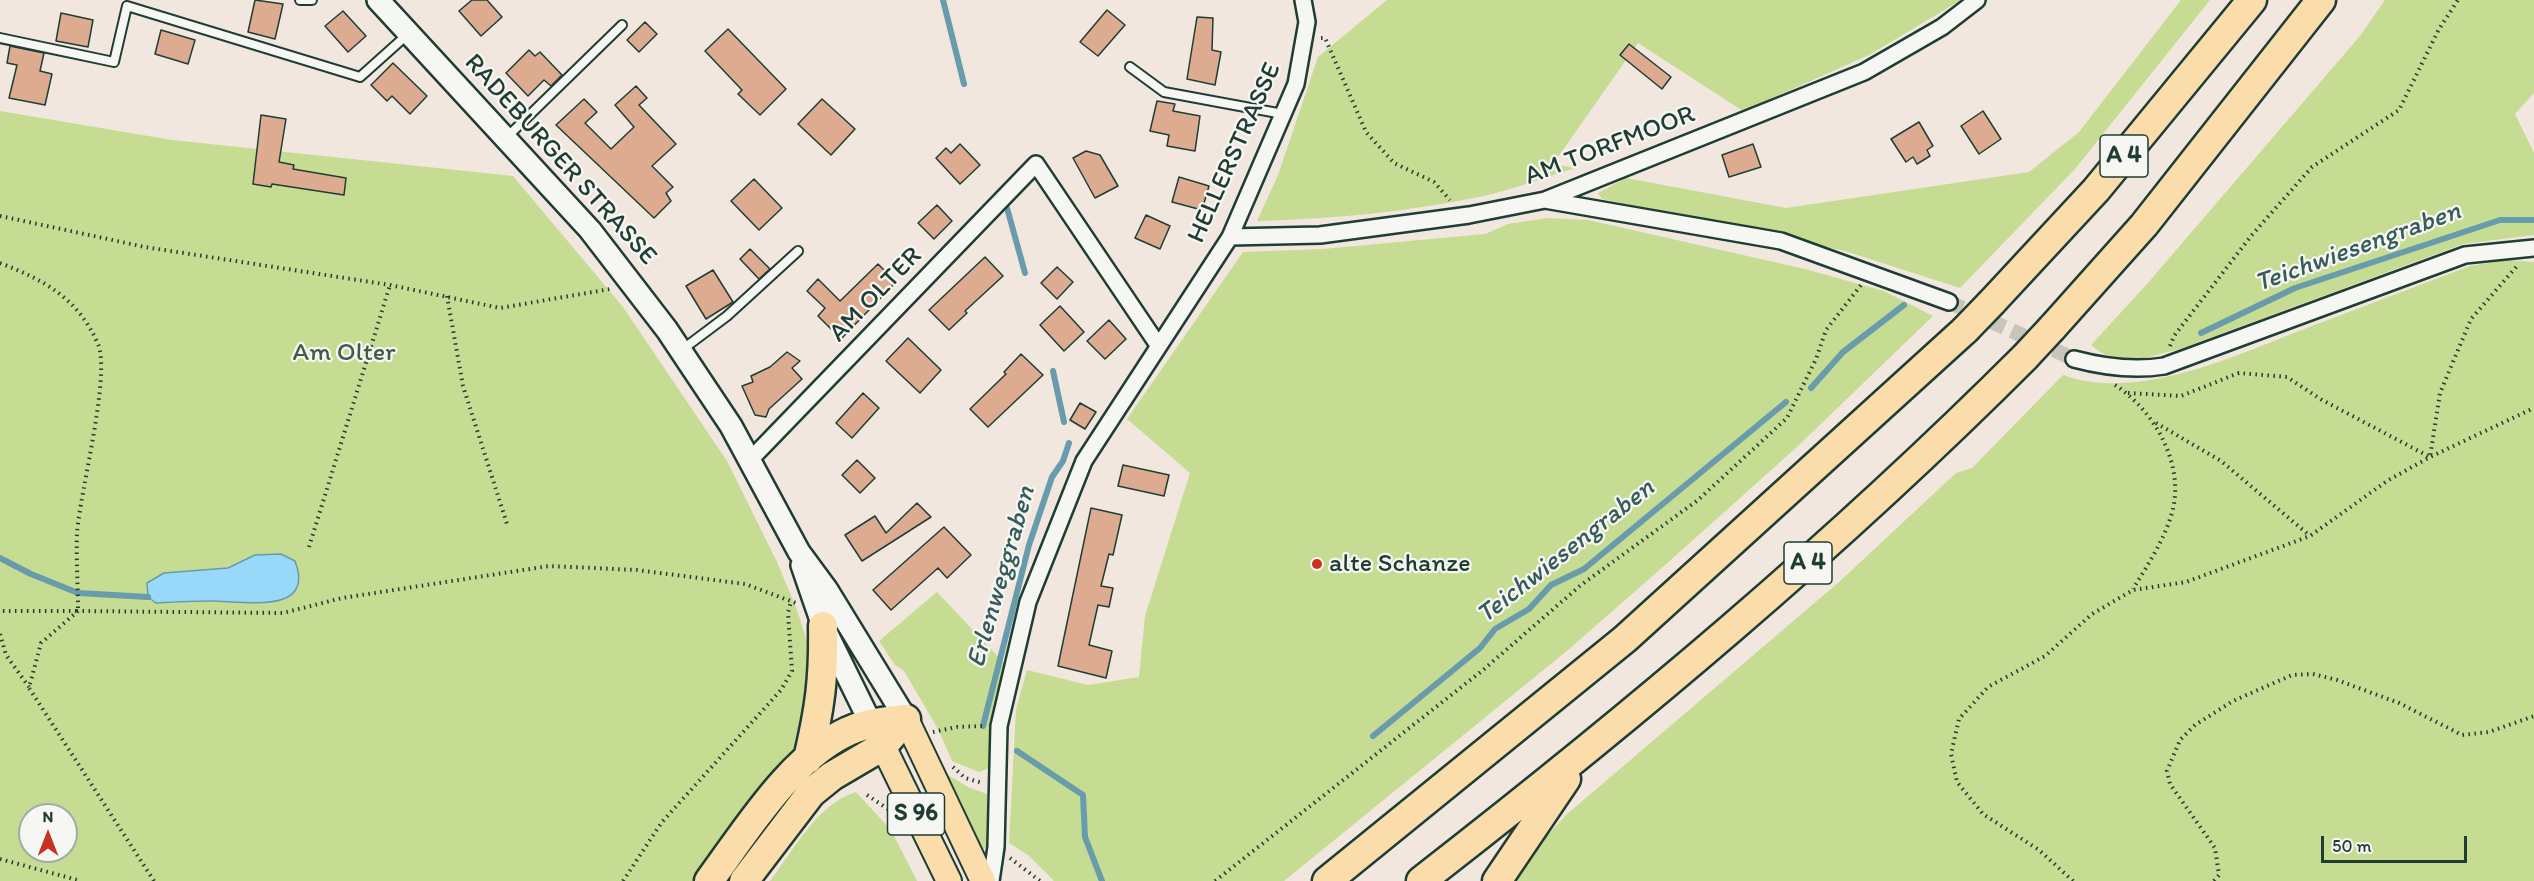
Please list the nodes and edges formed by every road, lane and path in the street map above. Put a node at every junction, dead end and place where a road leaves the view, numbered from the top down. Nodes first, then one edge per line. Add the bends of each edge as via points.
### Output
1 (300, 0) edge
2 (312, 0) edge
3 (378, 0) edge
4 (1303, 0) edge
5 (1977, 0) edge
6 (2252, 0) edge
7 (2321, 0) edge
8 (2458, 0) edge
9 (622, 25) dead end
10 (409, 33) junction
11 (0, 38) edge
12 (1305, 39) junction
13 (1130, 66) dead end
14 (1283, 114) junction
15 (506, 138) junction
16 (1545, 200) junction
17 (1469, 215) junction
18 (0, 216) edge
19 (1230, 237) junction
20 (2533, 248) edge
21 (798, 251) dead end
22 (0, 263) edge
23 (1871, 273) junction
24 (390, 285) junction
25 (617, 288) dead end
26 (447, 296) junction
27 (1949, 302) tunnel mouth
28 (1158, 345) junction
29 (681, 350) junction
30 (2074, 358) tunnel mouth
31 (2164, 366) junction
32 (2110, 382) dead end
33 (2128, 393) junction
34 (2534, 408) edge
35 (2155, 423) junction
36 (2430, 457) junction
37 (750, 460) junction
38 (507, 524) dead end
39 (2310, 536) junction
40 (309, 547) dead end
41 (799, 552) junction
42 (2133, 590) junction
43 (0, 611) edge
44 (78, 611) junction
45 (823, 626) junction
46 (0, 634) edge
47 (29, 688) junction
48 (2534, 716) edge
49 (906, 719) junction
50 (999, 726) junction
51 (932, 732) dead end
52 (877, 735) junction
53 (1581, 757) junction
54 (808, 759) junction
55 (867, 795) dead end
56 (891, 815) dead end
57 (996, 847) junction
58 (0, 860) edge
59 (81, 881) edge
60 (154, 881) edge
61 (623, 881) edge
62 (710, 881) edge
63 (744, 881) edge
64 (949, 881) edge
65 (983, 881) edge
66 (992, 881) edge
67 (1040, 881) edge
68 (1215, 881) edge
69 (1327, 881) edge
70 (1421, 881) edge
71 (1497, 881) edge
72 (2073, 881) edge
73 (2214, 881) edge

1 - 2 lane
3 - 10 main road, RADEBURGER STRASSE / S 96
4 - 12 street, HELLERSTRASSE
5 - 16 street, AM TORFMOOR via 1942,27 1864,72
6 - 69 highway, A 4, bridge via 2096,190 1965,330 1634,632
7 - 53 highway, A 4, bridge via 2151,216 2025,357 1794,575
8 - 31 path via 2439,29 2399,110 2312,167 2251,236 2174,336
9 - 15 lane
10 - 11 lane via 360,77 127,6 114,62
10 - 15 main road, RADEBURGER STRASSE / S 96
12 - 14 street, HELLERSTRASSE via 1296,84
12 - 17 path via 1325,38 1365,132 1394,163 1434,182 1442,194
13 - 14 lane via 1164,92
14 - 19 street, HELLERSTRASSE
15 - 29 main road, RADEBURGER STRASSE / S 96 via 590,230
16 - 17 street, AM TORFMOOR
16 - 23 street via 1781,241
17 - 19 street, AM TORFMOOR via 1320,236
18 - 24 path via 145,247
19 - 28 street, HELLERSTRASSE
20 - 31 street via 2465,255
20 - 36 path via 2471,319 2440,393
21 - 29 lane via 727,316
22 - 44 path via 41,279 77,309 99,346 101,375 77,533
23 - 27 street
23 - 68 path via 1827,330 1787,418 1698,500 1581,585 1483,670
24 - 26 path
24 - 40 path
25 - 26 path via 500,308
26 - 38 path via 463,386
28 - 37 street, AM OLTER via 1036,164
28 - 50 street, HELLERSTRASSE via 1084,461 1028,602
29 - 37 main road, RADEBURGER STRASSE / S 96
30 - 31 street via 2120,368
32 - 33 path
33 - 35 path
33 - 36 path via 2181,396 2239,373 2287,377
34 - 36 path
35 - 39 path via 2221,461
35 - 42 path via 2175,472 2172,514
36 - 39 path via 2387,481
37 - 41 main road, RADEBURGER STRASSE / S 96
39 - 42 path via 2186,582
41 - 45 main road, RADEBURGER STRASSE / S 96
41 - 49 main road, RADEBURGER STRASSE / S 96 via 827,590
42 - 72 path via 2092,614 2045,656 1989,687 1959,719 1951,754 1957,782 1983,814 2039,850
43 - 44 path
44 - 47 path via 41,643
44 - 61 path via 283,613 342,598 549,566 637,570 745,585 791,602 788,613 792,671 782,690 662,822
45 - 52 main road, RADEBURGER STRASSE / S 96
45 - 54 highway via 821,702
46 - 47 path via 6,655
47 - 60 path
48 - 73 path via 2489,732 2462,735 2399,703 2313,674 2292,675 2242,697 2195,725 2180,740 2167,771 2170,784 2215,848 2219,874
49 - 52 highway
49 - 65 main road, RADEBURGER STRASSE / S 96
50 - 51 path
50 - 57 street, HELLERSTRASSE
52 - 54 highway via 841,735
52 - 63 highway via 811,793
52 - 64 main road, RADEBURGER STRASSE / S 96
53 - 70 highway, A 4
53 - 71 highway
54 - 62 highway via 775,795
55 - 56 path via 886,806
57 - 66 street, HELLERSTRASSE
57 - 67 path
58 - 59 path

